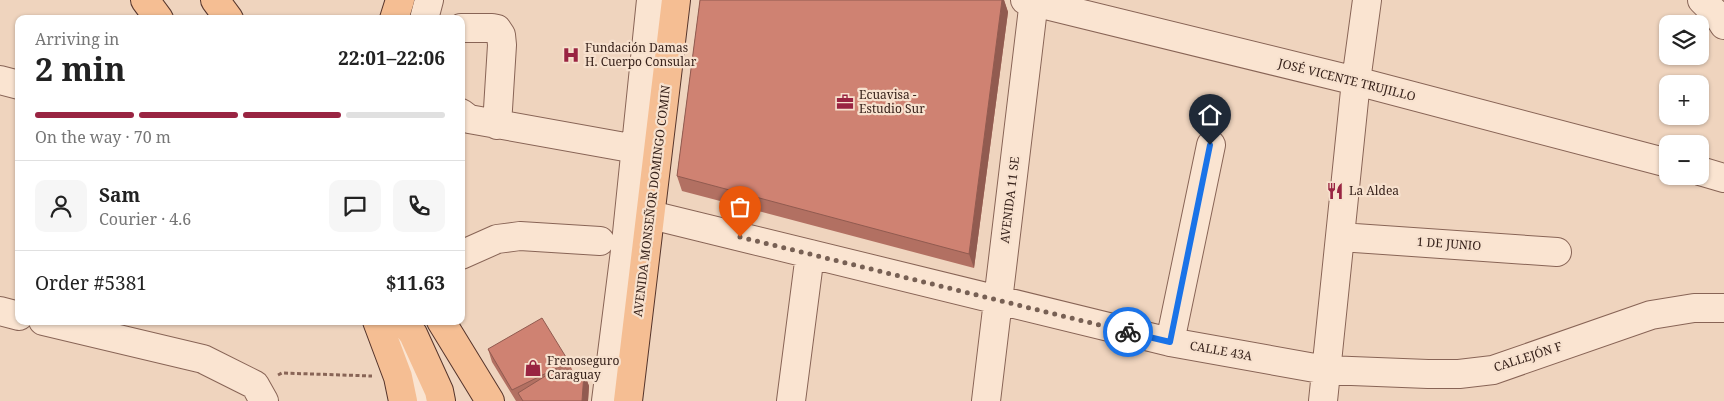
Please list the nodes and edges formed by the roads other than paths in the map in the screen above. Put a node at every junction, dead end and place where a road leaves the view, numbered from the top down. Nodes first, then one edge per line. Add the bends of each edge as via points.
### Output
1 (145, 0) edge
2 (215, 0) edge
3 (400, 0) edge
4 (429, 0) edge
5 (652, 0) edge
6 (676, 0) edge
7 (1367, 0) edge
8 (1702, 0) edge
9 (1031, 1) edge
10 (156, 15) edge
11 (226, 15) edge
12 (395, 15) edge
13 (425, 15) edge
14 (1724, 25) edge
15 (465, 28) edge
16 (0, 80) edge
17 (1356, 82) junction
18 (15, 84) edge
19 (465, 116) edge
20 (497, 125) junction
21 (1210, 145) dead end
22 (647, 148) junction
23 (1659, 161) edge
24 (1709, 174) edge
25 (1724, 178) edge
26 (651, 215) junction
27 (1340, 237) junction
28 (600, 241) dead end
29 (1557, 252) dead end
30 (465, 253) edge
31 (810, 254) junction
32 (998, 300) junction
33 (1724, 308) edge
34 (0, 311) edge
35 (15, 315) edge
36 (60, 325) edge
37 (378, 325) edge
38 (396, 325) edge
39 (407, 325) edge
40 (443, 325) edge
41 (1170, 342) junction
42 (1326, 370) junction
43 (400, 389) edge
44 (260, 393) edge
45 (424, 401) edge
46 (442, 401) edge
47 (490, 401) edge
48 (606, 401) edge
49 (628, 401) edge
50 (791, 401) edge
51 (986, 401) edge
52 (1323, 401) edge

1 - 10 main road
2 - 11 main road
3 - 12 main road
4 - 13 street
5 - 22 street, AVENIDA MONSEÑOR DOMINGO COMIN
6 - 22 main road, AVENIDA MONSEÑOR DOMINGO COMIN
7 - 17 street
8 - 14 street
9 - 17 street, JOSÉ VICENTE TRUJILLO
9 - 32 street, AVENIDA 11 SE
15 - 20 street via 492,28 500,35
16 - 18 street
17 - 23 street, JOSÉ VICENTE TRUJILLO
17 - 27 street
19 - 20 street
20 - 22 street
21 - 41 street
22 - 26 main road, AVENIDA MONSEÑOR DOMINGO COMIN
22 - 48 street, AVENIDA MONSEÑOR DOMINGO COMIN
24 - 25 street
26 - 31 street, CALLE 43A
26 - 49 main road, AVENIDA MONSEÑOR DOMINGO COMIN
27 - 29 street, 1 DE JUNIO
27 - 42 street
28 - 30 street via 520,236 496,239
31 - 32 street, CALLE 43A
31 - 50 street
32 - 41 street, CALLE 43A
32 - 51 street, AVENIDA 11 SE
33 - 42 street, CALLEJÓN F via 1694,308 1651,315 1493,370 1428,374
34 - 35 street
36 - 44 street via 203,359
37 - 43 main road
38 - 45 street via 406,343
39 - 46 main road
40 - 47 main road
41 - 42 street, CALLE 43A
42 - 52 street

